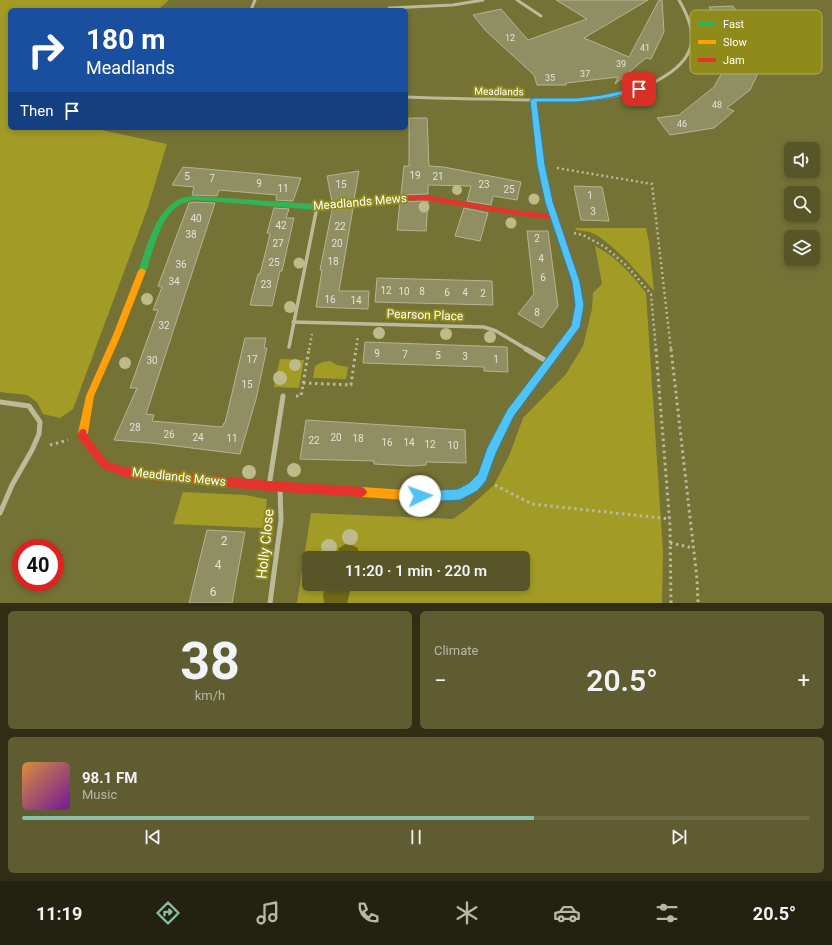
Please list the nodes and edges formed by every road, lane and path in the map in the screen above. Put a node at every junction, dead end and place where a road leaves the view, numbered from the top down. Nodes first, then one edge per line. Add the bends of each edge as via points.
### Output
1 (483, 0) edge
2 (517, 0) edge
3 (680, 0) edge
4 (389, 8) dead end
5 (541, 16) dead end
6 (690, 22) edge
7 (690, 49) edge
8 (408, 97) edge
9 (534, 100) junction
10 (541, 165) junction
11 (317, 207) junction
12 (553, 217) junction
13 (560, 234) junction
14 (293, 322) junction
15 (315, 322) junction
16 (360, 323) junction
17 (289, 348) dead end
18 (548, 362) junction
19 (303, 383) junction
20 (284, 396) joint
21 (0, 402) edge
22 (82, 436) junction
23 (32, 450) junction
24 (482, 477) junction
25 (269, 486) junction
26 (280, 487) junction
27 (0, 513) edge
28 (670, 519) junction
29 (670, 543) junction
30 (693, 548) junction
31 (270, 603) edge
32 (671, 603) edge
33 (698, 603) edge

1 - 4 street via 453,5
2 - 5 street
3 - 6 street, Meadlands
7 - 9 street, Meadlands via 685,60 674,70 660,80 639,89 577,100
8 - 9 street, Meadlands
9 - 10 street, Meadlands Mews
10 - 12 street, Meadlands Mews
10 - 30 path via 652,184
11 - 12 street, Meadlands Mews via 348,205 384,198 424,197 514,213
11 - 14 street
11 - 22 street, Meadlands Mews via 193,198 178,202 167,209 90,396
12 - 13 street, Meadlands Mews
13 - 18 street, Meadlands Mews via 576,282 579,305 576,327
13 - 28 path via 582,233 592,238 624,262 651,294
14 - 15 street, Pearson Place
14 - 17 street
15 - 16 street, Pearson Place
15 - 19 path
16 - 18 street, Pearson Place via 484,327 496,331
16 - 19 path via 351,385
18 - 24 street, Meadlands Mews via 510,413
19 - 20 path via 301,396
20 - 25 street
21 - 23 street via 29,406 34,411 40,422 39,434
22 - 23 path
22 - 25 street, Meadlands Mews via 105,465 128,473
23 - 27 street
24 - 26 street, Meadlands Mews via 473,487 452,495 420,496
24 - 28 path via 532,504
25 - 26 street, Meadlands Mews
26 - 31 street, Holly Close via 281,520
28 - 29 path
29 - 30 path
29 - 32 path
30 - 33 path

